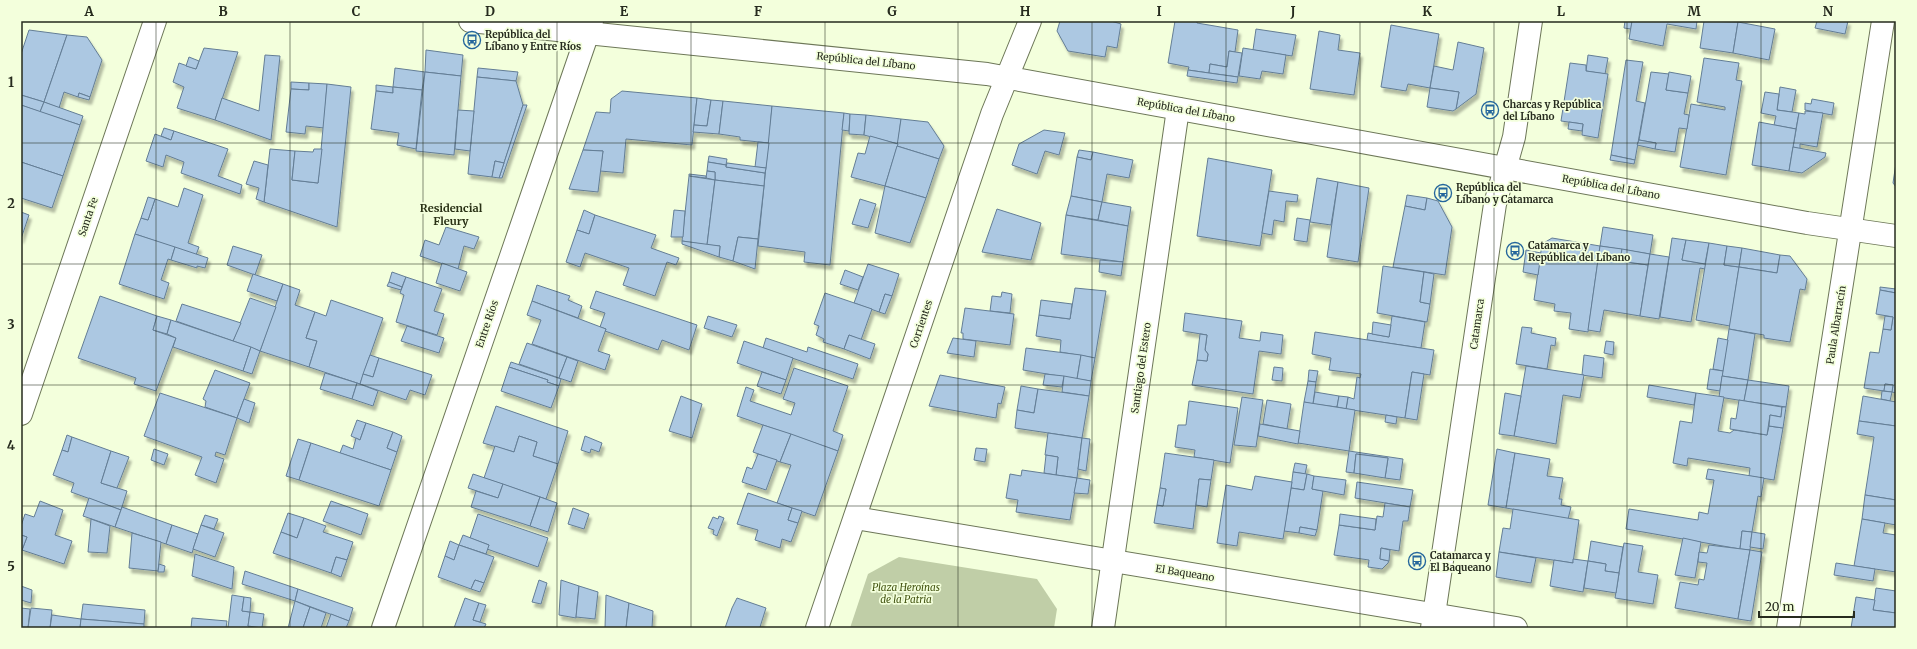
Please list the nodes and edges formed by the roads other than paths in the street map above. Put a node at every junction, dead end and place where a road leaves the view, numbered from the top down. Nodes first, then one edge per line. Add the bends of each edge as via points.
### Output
1 (155, 21) edge
2 (470, 21) edge
3 (1030, 21) edge
4 (1531, 21) edge
5 (1883, 21) edge
6 (590, 27) edge
7 (1007, 78) junction
8 (1178, 109) junction
9 (1505, 168) junction
10 (1851, 229) junction
11 (1896, 236) edge
12 (21, 414) edge
13 (855, 518) junction
14 (1113, 561) junction
15 (1433, 621) edge
16 (383, 628) edge
17 (818, 628) edge
18 (1103, 628) edge
19 (1516, 628) edge
20 (1788, 628) edge

1 - 12 street, Santa Fe
2 - 6 street, República del Líbano
3 - 7 street, Corrientes
4 - 9 street, Catamarca via 1514,138
5 - 10 street, Paula Albarracín
6 - 7 street, República del Líbano
6 - 16 street, Entre Ríos
7 - 8 street, República del Líbano
7 - 13 street, Corrientes via 992,114
8 - 9 street, República del Líbano
8 - 14 street, Santiago del Estero
9 - 10 street, República del Líbano
9 - 15 street, Catamarca via 1495,204
10 - 11 street, República del Líbano
10 - 20 street, Paula Albarracín
13 - 14 street, El Baqueano
13 - 17 street, Corrientes
14 - 15 street, El Baqueano
14 - 18 street, Santiago del Estero
15 - 19 street, El Baqueano

